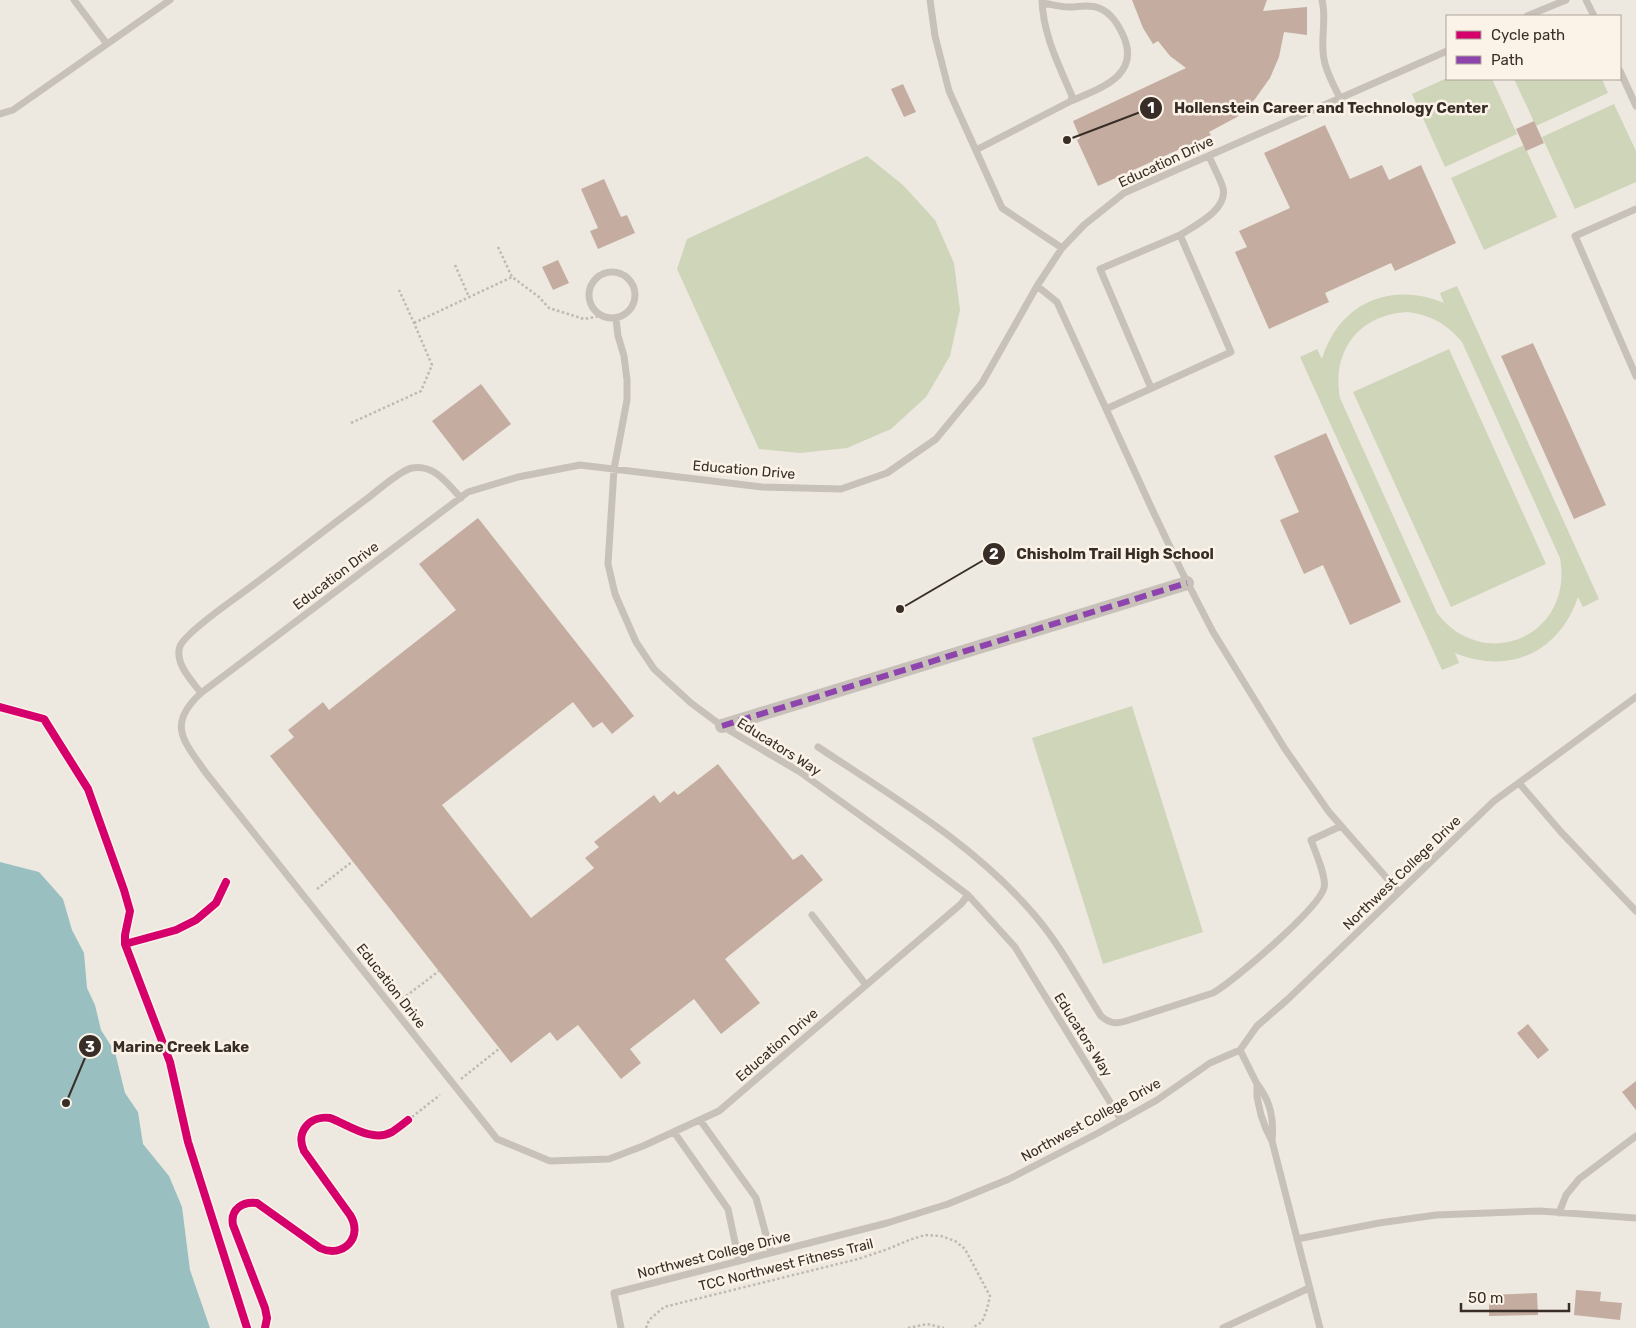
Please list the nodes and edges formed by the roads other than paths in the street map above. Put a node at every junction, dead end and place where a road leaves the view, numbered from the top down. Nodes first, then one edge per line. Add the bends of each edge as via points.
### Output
1 (74, 0) edge
2 (170, 0) edge
3 (930, 0) edge
4 (1322, 0) edge
5 (1566, 0) edge
6 (1586, 0) edge
7 (1042, 2) edge
8 (1529, 15) edge
9 (1594, 15) edge
10 (107, 44) junction
11 (1446, 51) edge
12 (1621, 73) edge
13 (1340, 98) junction
14 (1071, 100) junction
15 (1636, 106) edge
16 (0, 114) edge
17 (976, 150) junction
18 (1209, 156) junction
19 (1636, 209) edge
20 (1180, 234) junction
21 (1062, 248) junction
22 (1037, 286) junction
23 (616, 319) junction
24 (1636, 376) edge
25 (1151, 388) junction
26 (1106, 409) junction
27 (614, 469) junction
28 (461, 498) junction
29 (1187, 582) junction
30 (200, 693) junction
31 (1636, 697) edge
32 (722, 726) junction
33 (818, 747) dead end
34 (1518, 783) junction
35 (1341, 826) junction
36 (1399, 892) junction
37 (968, 895) junction
38 (1636, 911) edge
39 (812, 915) dead end
40 (866, 985) junction
41 (1240, 1050) junction
42 (1257, 1084) junction
43 (700, 1120) junction
44 (1121, 1120) junction
45 (674, 1132) junction
46 (1636, 1136) edge
47 (1272, 1141) junction
48 (1560, 1212) junction
49 (1636, 1218) edge
50 (1297, 1239) junction
51 (770, 1253) junction
52 (739, 1261) junction
53 (1309, 1288) junction
54 (621, 1328) edge
55 (1223, 1328) edge
56 (1320, 1328) edge

1 - 10 lane
2 - 10 lane
3 - 17 lane via 949,91
4 - 13 lane via 1323,58
5 - 8 lane
6 - 9 lane
7 - 14 lane via 1050,45
7 - 14 lane via 1099,8 1113,18 1128,48 1128,57 1120,75 1112,82
10 - 16 lane via 13,110
11 - 13 lane, Education Drive
12 - 15 lane
13 - 18 lane, Education Drive
14 - 17 lane
17 - 21 lane via 1002,208
18 - 20 lane via 1223,189 1223,198 1208,217
18 - 21 lane, Education Drive via 1124,193 1084,225
19 - 24 lane via 1575,236
20 - 25 lane via 1231,352
20 - 25 lane via 1100,269
21 - 22 lane, Education Drive
22 - 26 lane via 1057,302
22 - 27 lane, Education Drive via 982,383 936,439 887,473 842,489 762,486
23 - 23 lane via 634,306 635,291 628,278 614,272 606,273 593,282 590,304 600,316
23 - 27 lane, Educators Way via 624,356 627,400
25 - 26 lane
26 - 29 lane
27 - 28 lane, Education Drive via 580,465 518,477 468,492
27 - 32 lane, Educators Way via 608,564 622,612 654,669
28 - 30 lane, Education Drive
28 - 30 lane via 437,473 426,467 410,468 393,479 206,619 180,645 181,664
29 - 32 street
29 - 35 lane via 1213,632 1285,749
30 - 45 lane, Education Drive via 189,704 180,723 187,745 497,1139 550,1161 609,1159
31 - 34 lane, Northwest College Drive
32 - 37 lane, Educators Way via 800,772
33 - 35 lane via 927,820 984,864 1038,919 1062,951 1101,1016 1118,1024 1213,994 1240,974 1321,896 1324,884 1311,840
34 - 36 lane, Northwest College Drive via 1494,801
34 - 38 lane
35 - 36 lane
36 - 41 lane, Northwest College Drive via 1257,1026
37 - 40 lane, Education Drive
37 - 44 lane, Educators Way via 1015,948
39 - 40 lane
40 - 43 lane, Education Drive via 719,1111
41 - 42 lane
41 - 44 lane, Northwest College Drive via 1210,1063 1157,1100
42 - 47 lane via 1261,1115
42 - 47 lane via 1272,1112
43 - 45 lane, Education Drive
43 - 51 lane via 756,1198
44 - 51 lane, Northwest College Drive via 1009,1179 948,1204
45 - 52 lane via 728,1209
46 - 48 lane via 1579,1179 1566,1195
47 - 50 lane
48 - 49 lane
48 - 50 lane via 1436,1215
50 - 53 lane
51 - 52 lane, Northwest College Drive
52 - 54 lane, Northwest College Drive via 614,1293
53 - 55 lane
53 - 56 lane

